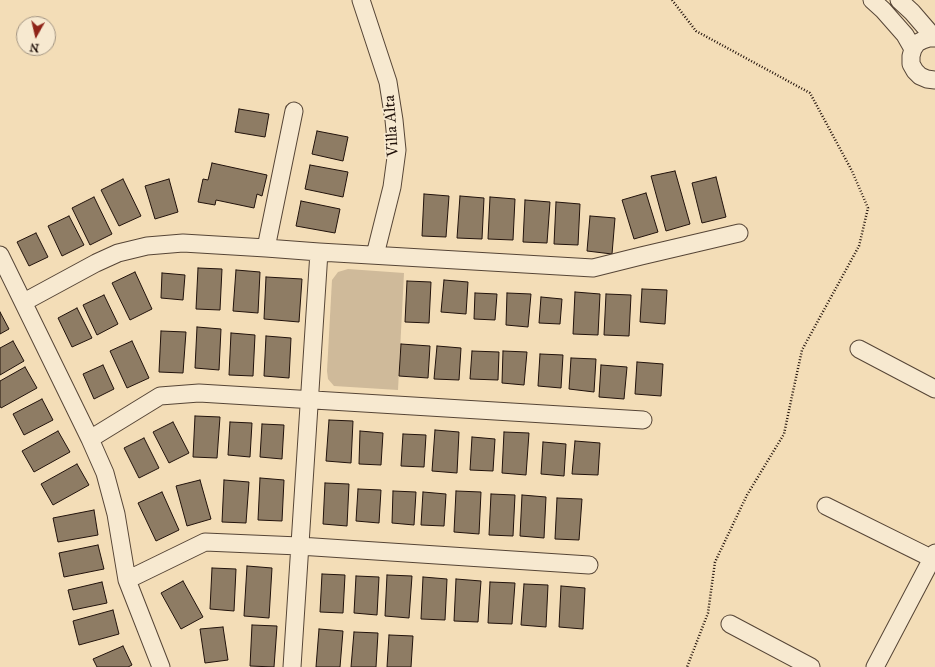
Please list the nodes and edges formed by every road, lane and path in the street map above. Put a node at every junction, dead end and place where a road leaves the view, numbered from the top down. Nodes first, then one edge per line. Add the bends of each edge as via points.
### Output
1 (361, 0) edge
2 (672, 0) edge
3 (872, 0) edge
4 (899, 0) edge
5 (935, 38) edge
6 (913, 49) junction
7 (935, 80) edge
8 (294, 110) dead end
9 (739, 233) dead end
10 (266, 248) junction
11 (319, 252) junction
12 (0, 255) edge
13 (375, 255) junction
14 (24, 302) junction
15 (859, 349) dead end
16 (935, 389) edge
17 (310, 399) junction
18 (643, 420) dead end
19 (90, 439) junction
20 (826, 506) dead end
21 (299, 546) junction
22 (934, 557) edge
23 (589, 565) dead end
24 (127, 580) junction
25 (730, 624) dead end
26 (161, 667) edge
27 (292, 667) edge
28 (687, 667) edge
29 (811, 667) edge
30 (875, 667) edge

1 - 13 street, Villa Alta via 388,82 397,150 392,187
2 - 28 path via 696,31 810,93 852,171 868,208 859,246 802,350 784,434 747,495 715,562 708,613
3 - 6 street via 905,35
4 - 5 street
5 - 6 street via 923,40
6 - 7 street via 911,64 915,71 920,76
8 - 10 street
9 - 13 street via 593,268
10 - 11 street
10 - 14 street via 183,243 147,246 118,253 96,263
11 - 13 street
11 - 17 street
12 - 14 street
14 - 19 street
15 - 16 street
17 - 18 street
17 - 19 street via 199,393 160,396
17 - 21 street
19 - 24 street via 104,473 116,514
20 - 22 street
21 - 23 street
21 - 24 street via 205,542
21 - 27 street
22 - 30 street
24 - 26 street
25 - 29 street

